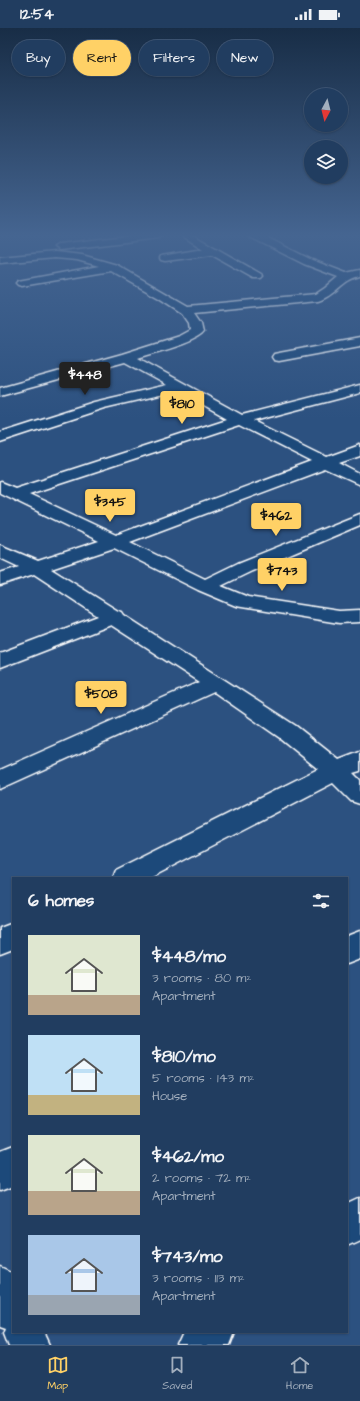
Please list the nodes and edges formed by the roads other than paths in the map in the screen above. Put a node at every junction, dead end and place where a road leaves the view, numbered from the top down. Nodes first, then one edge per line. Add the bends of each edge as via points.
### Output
1 (167, 296) edge
2 (319, 296) edge
3 (186, 310) junction
4 (360, 342) edge
5 (127, 357) junction
6 (279, 357) dead end
7 (180, 386) junction
8 (360, 389) edge
9 (0, 392) edge
10 (240, 420) junction
11 (0, 437) edge
12 (360, 450) edge
13 (324, 463) junction
14 (360, 480) edge
15 (7, 491) edge
16 (360, 519) edge
17 (115, 542) junction
18 (0, 551) edge
19 (36, 567) junction
20 (0, 579) edge
21 (205, 586) junction
22 (114, 616) junction
23 (360, 616) edge
24 (0, 661) edge
25 (216, 683) junction
26 (360, 761) edge
27 (336, 771) junction
28 (0, 780) edge
29 (360, 795) edge
30 (128, 877) edge
31 (12, 936) edge
32 (0, 942) edge
33 (360, 943) edge
34 (348, 951) edge
35 (12, 1165) edge
36 (0, 1172) edge
37 (360, 1216) edge
38 (348, 1226) edge
39 (0, 1285) edge
40 (12, 1309) edge
41 (24, 1333) edge
42 (214, 1333) edge
43 (30, 1345) edge
44 (198, 1345) edge

1 - 3 street
2 - 3 street
3 - 5 street via 195,323 197,332 184,339
4 - 6 street
5 - 7 street
5 - 9 street
7 - 10 street
7 - 11 street via 99,405
8 - 10 street
10 - 13 street
10 - 15 street
12 - 13 street
13 - 14 street
13 - 17 street
15 - 17 street
16 - 21 street
17 - 19 street
17 - 21 street
18 - 19 street
19 - 20 street
19 - 22 street
21 - 23 street via 243,602 339,616
22 - 24 street
22 - 25 street
25 - 27 street via 288,732
25 - 28 street
26 - 27 street
27 - 29 street
27 - 30 street
31 - 32 street
33 - 34 street
35 - 36 street
37 - 38 street
39 - 40 street
41 - 43 street
42 - 44 street

